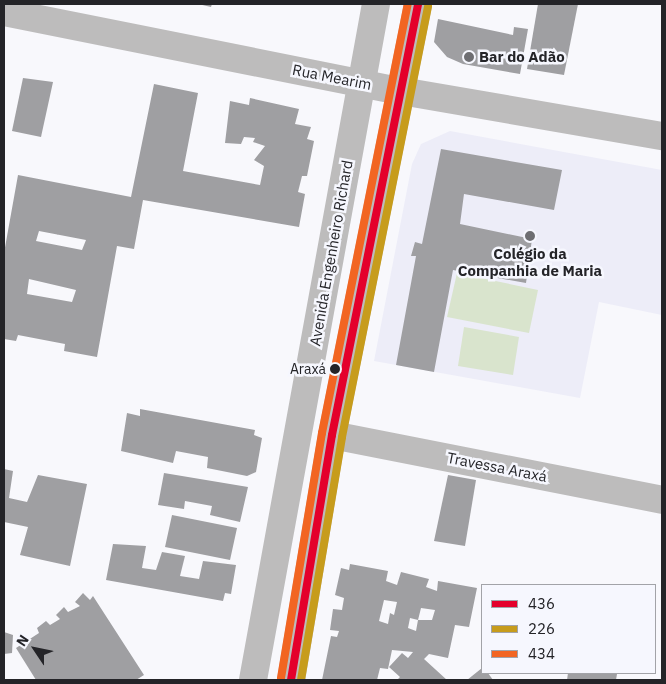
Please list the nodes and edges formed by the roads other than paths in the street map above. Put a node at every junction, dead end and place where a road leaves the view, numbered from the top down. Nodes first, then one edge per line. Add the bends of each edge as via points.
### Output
1 (376, 4) edge
2 (418, 4) edge
3 (4, 12) edge
4 (362, 82) junction
5 (401, 91) junction
6 (662, 136) edge
7 (332, 435) junction
8 (662, 500) edge
9 (253, 680) edge
10 (291, 680) edge

1 - 4 street, Avenida Engenheiro Richard
2 - 5 street
3 - 4 street, Rua Mearim
4 - 5 street, Rua Mearim
4 - 9 street, Avenida Engenheiro Richard
5 - 6 street, Rua Mearim
5 - 7 street
7 - 8 street, Travessa Araxá
7 - 10 street

